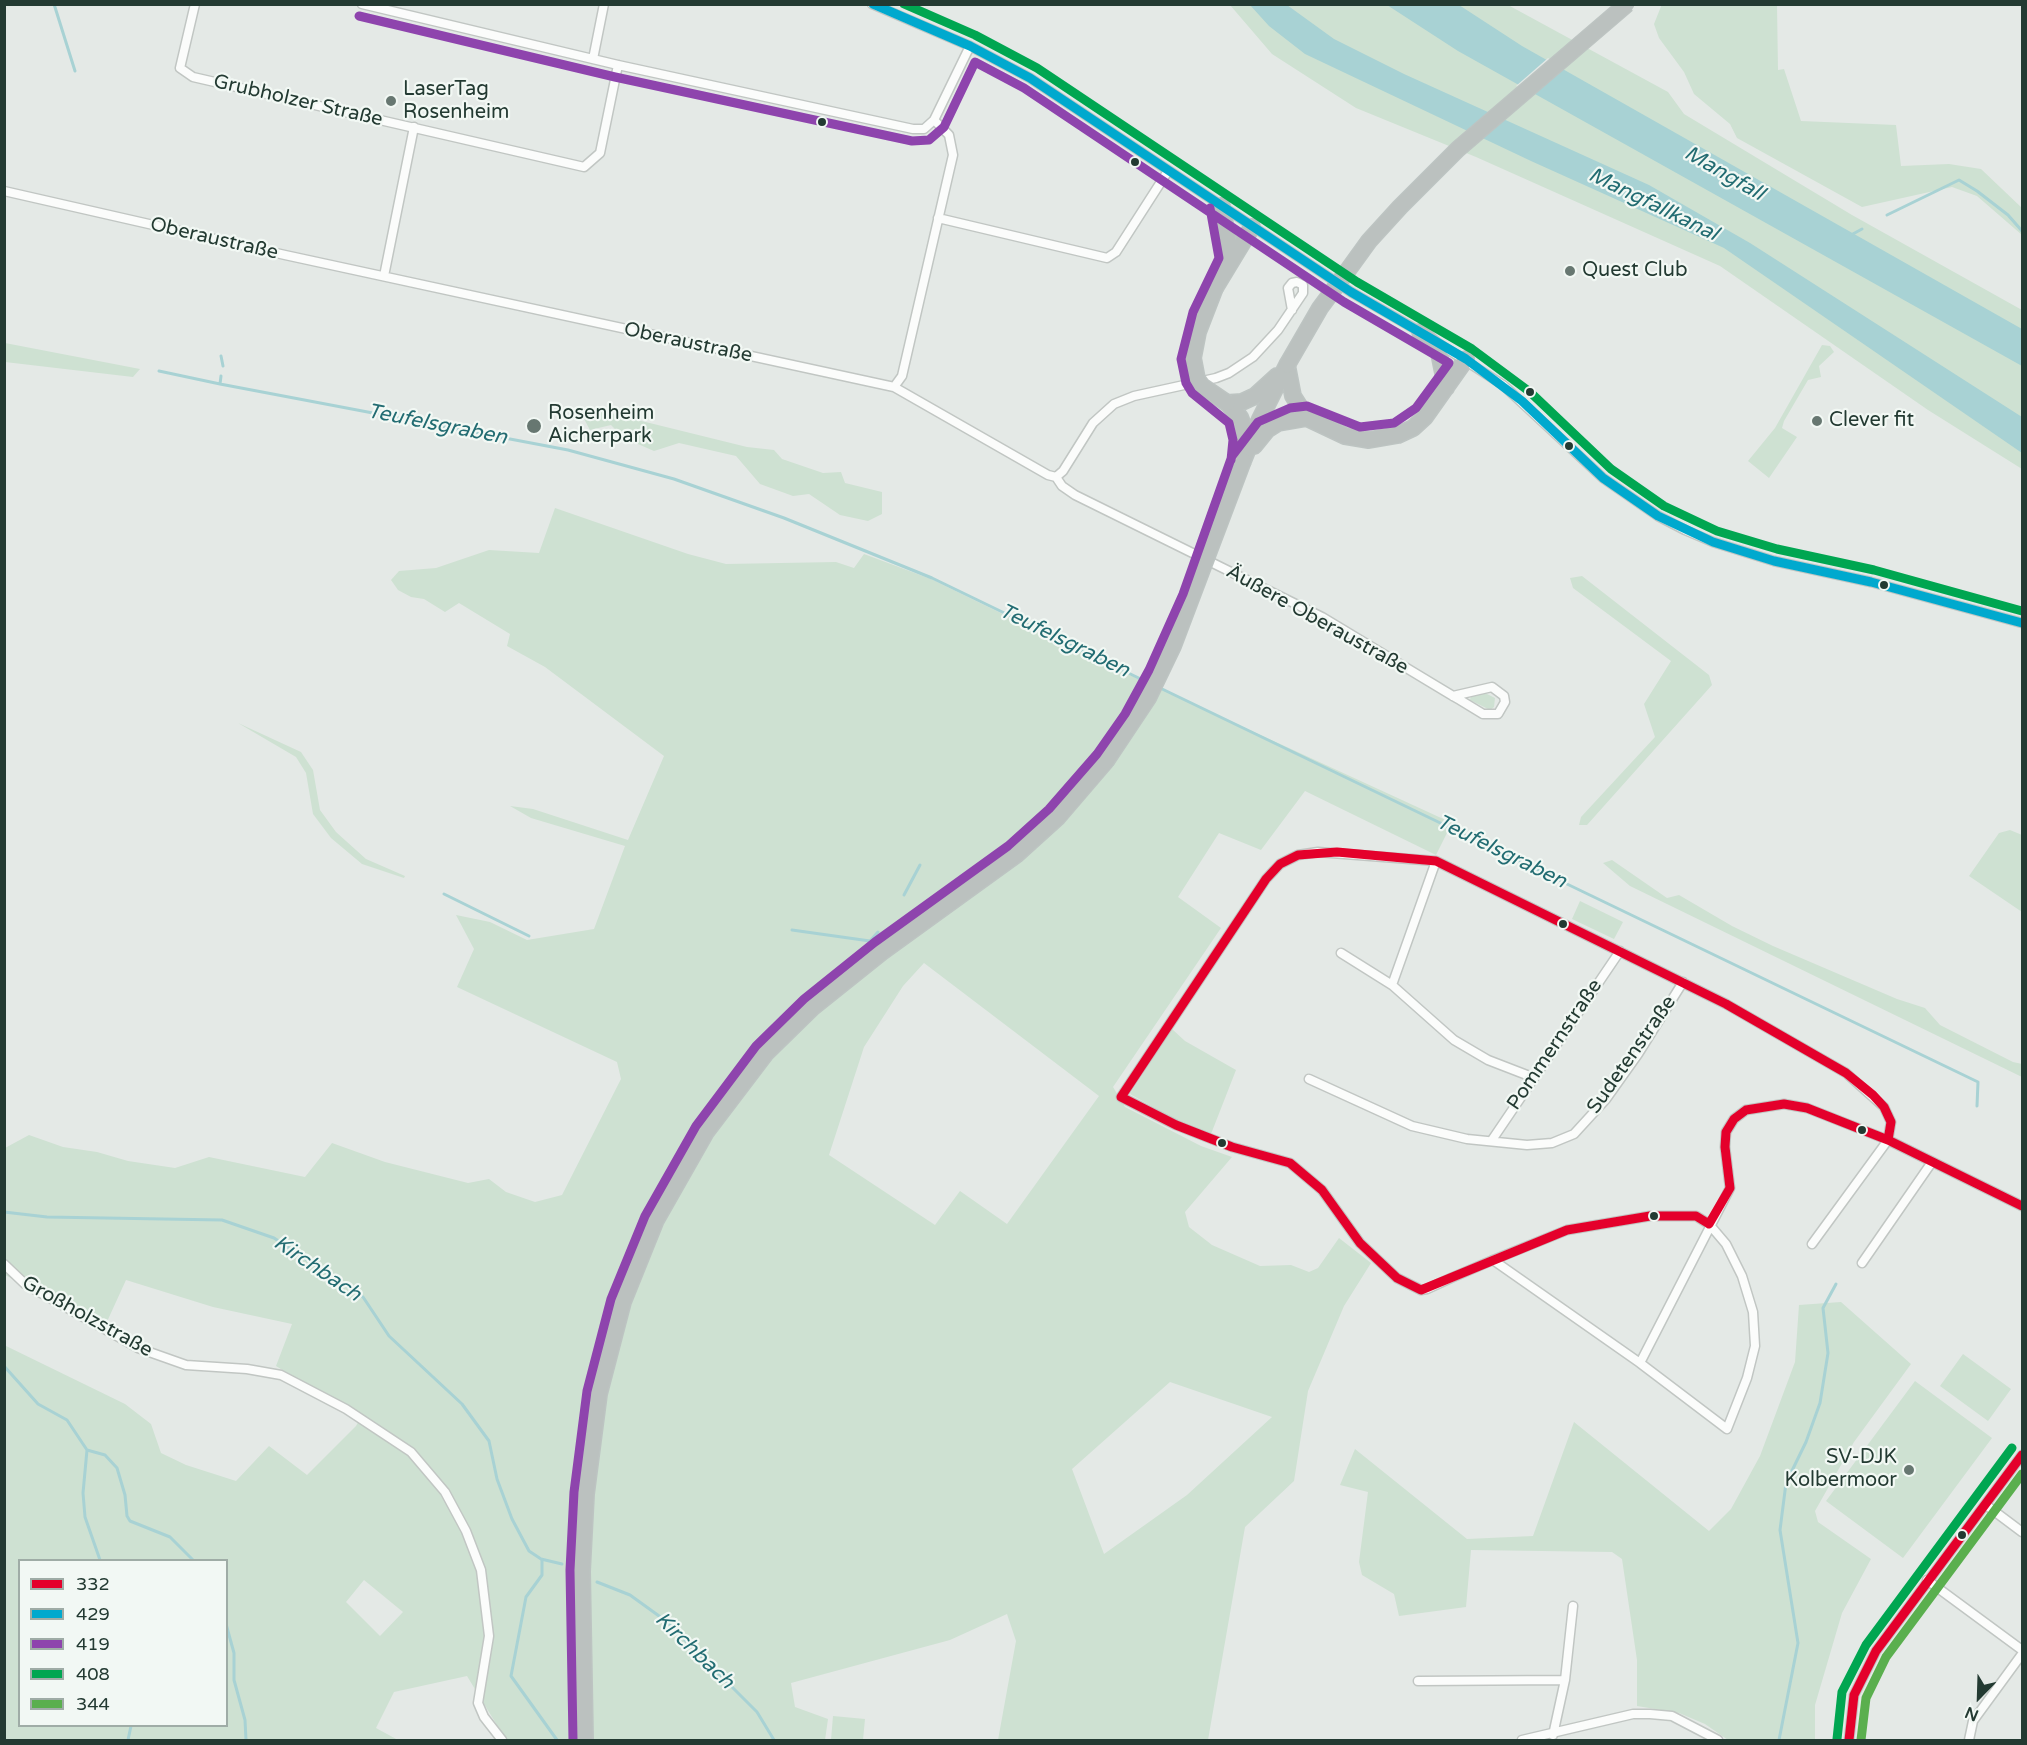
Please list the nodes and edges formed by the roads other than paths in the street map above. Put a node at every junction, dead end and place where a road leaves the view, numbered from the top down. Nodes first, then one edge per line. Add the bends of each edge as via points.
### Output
1 (195, 4) edge
2 (362, 4) edge
3 (604, 4) edge
4 (872, 4) edge
5 (1627, 4) edge
6 (970, 46) junction
7 (593, 59) junction
8 (618, 65) junction
9 (934, 120) junction
10 (414, 127) junction
11 (1168, 171) junction
12 (4, 192) edge
13 (1222, 206) junction
14 (938, 218) junction
15 (1252, 227) junction
16 (1231, 260) junction
17 (384, 276) junction
18 (1292, 310) dead end
19 (1420, 332) junction
20 (1466, 359) junction
21 (1287, 365) junction
22 (894, 387) junction
23 (1446, 388) junction
24 (1227, 403) junction
25 (1307, 418) junction
26 (1243, 461) junction
27 (1056, 477) junction
28 (2022, 623) edge
29 (1453, 696) junction
30 (1436, 861) junction
31 (1620, 951) junction
32 (1341, 953) dead end
33 (1683, 982) junction
34 (1392, 985) junction
35 (1532, 1077) junction
36 (1309, 1079) dead end
37 (1492, 1140) junction
38 (1888, 1140) junction
39 (1932, 1162) junction
40 (2022, 1206) edge
41 (1709, 1224) junction
42 (1812, 1244) dead end
43 (1493, 1260) junction
44 (1862, 1263) dead end
45 (4, 1264) edge
46 (1640, 1363) junction
47 (2022, 1455) edge
48 (1986, 1504) junction
49 (2022, 1532) edge
50 (1927, 1580) junction
51 (1573, 1606) dead end
52 (2022, 1652) edge
53 (1565, 1680) junction
54 (1418, 1681) dead end
55 (1553, 1735) junction
56 (502, 1740) edge
57 (585, 1740) edge
58 (1522, 1740) edge
59 (1718, 1740) edge
60 (1849, 1740) edge
61 (1969, 1740) edge

1 - 10 street, Grubholzer Straße via 180,68 193,77
2 - 7 street
3 - 7 street
4 - 6 street
5 - 21 highway, bridge via 1458,149 1400,207 1342,277
6 - 9 street
6 - 11 street via 1030,78
7 - 8 street
8 - 9 street via 913,129 924,129
8 - 10 street, Grubholzer Straße via 600,153 584,167
9 - 14 street via 944,127 953,144
10 - 17 street
11 - 13 street
11 - 14 street via 1116,252 1107,258
12 - 17 street, Oberaustraße
13 - 15 street
13 - 16 highway
14 - 22 street via 902,376
15 - 16 highway
15 - 19 street
16 - 24 highway, bridge via 1215,288 1198,332 1193,358 1202,386
17 - 22 street, Oberaustraße
18 - 27 street via 1262,348 1229,373 1114,404 1093,423
19 - 20 street
19 - 23 highway via 1438,348
20 - 23 highway
20 - 28 street via 1522,401 1603,478 1685,530 1774,561 1871,582
21 - 24 highway via 1255,396
21 - 25 highway via 1293,396
21 - 26 highway
22 - 27 street, Oberaustraße
23 - 25 highway via 1425,417 1398,435 1370,440 1345,436
24 - 26 highway via 1243,425
25 - 26 highway via 1293,419 1268,430
26 - 57 highway, bridge via 1173,646 1144,705 1107,761 1058,817 1016,855 873,959 812,1008 766,1053 712,1123 656,1220 623,1302 600,1394 586,1494 582,1570
27 - 29 street, Äußere Oberaustraße via 1075,495 1304,607
29 - 29 street, Äußere Oberaustraße via 1488,715 1498,714 1505,702 1504,696 1492,687
30 - 31 street
30 - 34 street
30 - 43 street via 1318,852 1298,855 1280,864 1266,879 1121,1097 1185,1129 1290,1163 1323,1190 1360,1243 1396,1278 1420,1290
31 - 33 street
31 - 35 street, Pommernstraße
32 - 34 street
33 - 37 street, Sudetenstraße via 1606,1099 1574,1134 1552,1143 1527,1145
33 - 38 street via 1846,1073 1884,1107 1891,1122
34 - 35 street via 1454,1040 1488,1060
35 - 37 street, Pommernstraße
36 - 37 street, Sudetenstraße via 1412,1126 1467,1139
38 - 39 street
38 - 41 street via 1807,1108 1784,1104 1746,1110 1726,1132 1730,1188
38 - 42 street
39 - 40 street
39 - 44 street
41 - 43 street via 1696,1216 1640,1218 1567,1230
41 - 46 street
41 - 46 street via 1726,1244 1742,1276 1753,1312 1755,1346 1727,1429
43 - 46 street
45 - 56 street, Großholzstraße via 25,1284 138,1348 192,1366 281,1375 346,1409 411,1452 445,1492 481,1570 489,1636 478,1703
47 - 48 street
48 - 49 street
48 - 50 street
50 - 52 street
50 - 60 street via 1860,1679 1850,1710
51 - 53 street
52 - 61 street via 1973,1721
53 - 54 street
53 - 55 street
55 - 58 street
55 - 59 street via 1633,1714 1650,1714 1672,1716

